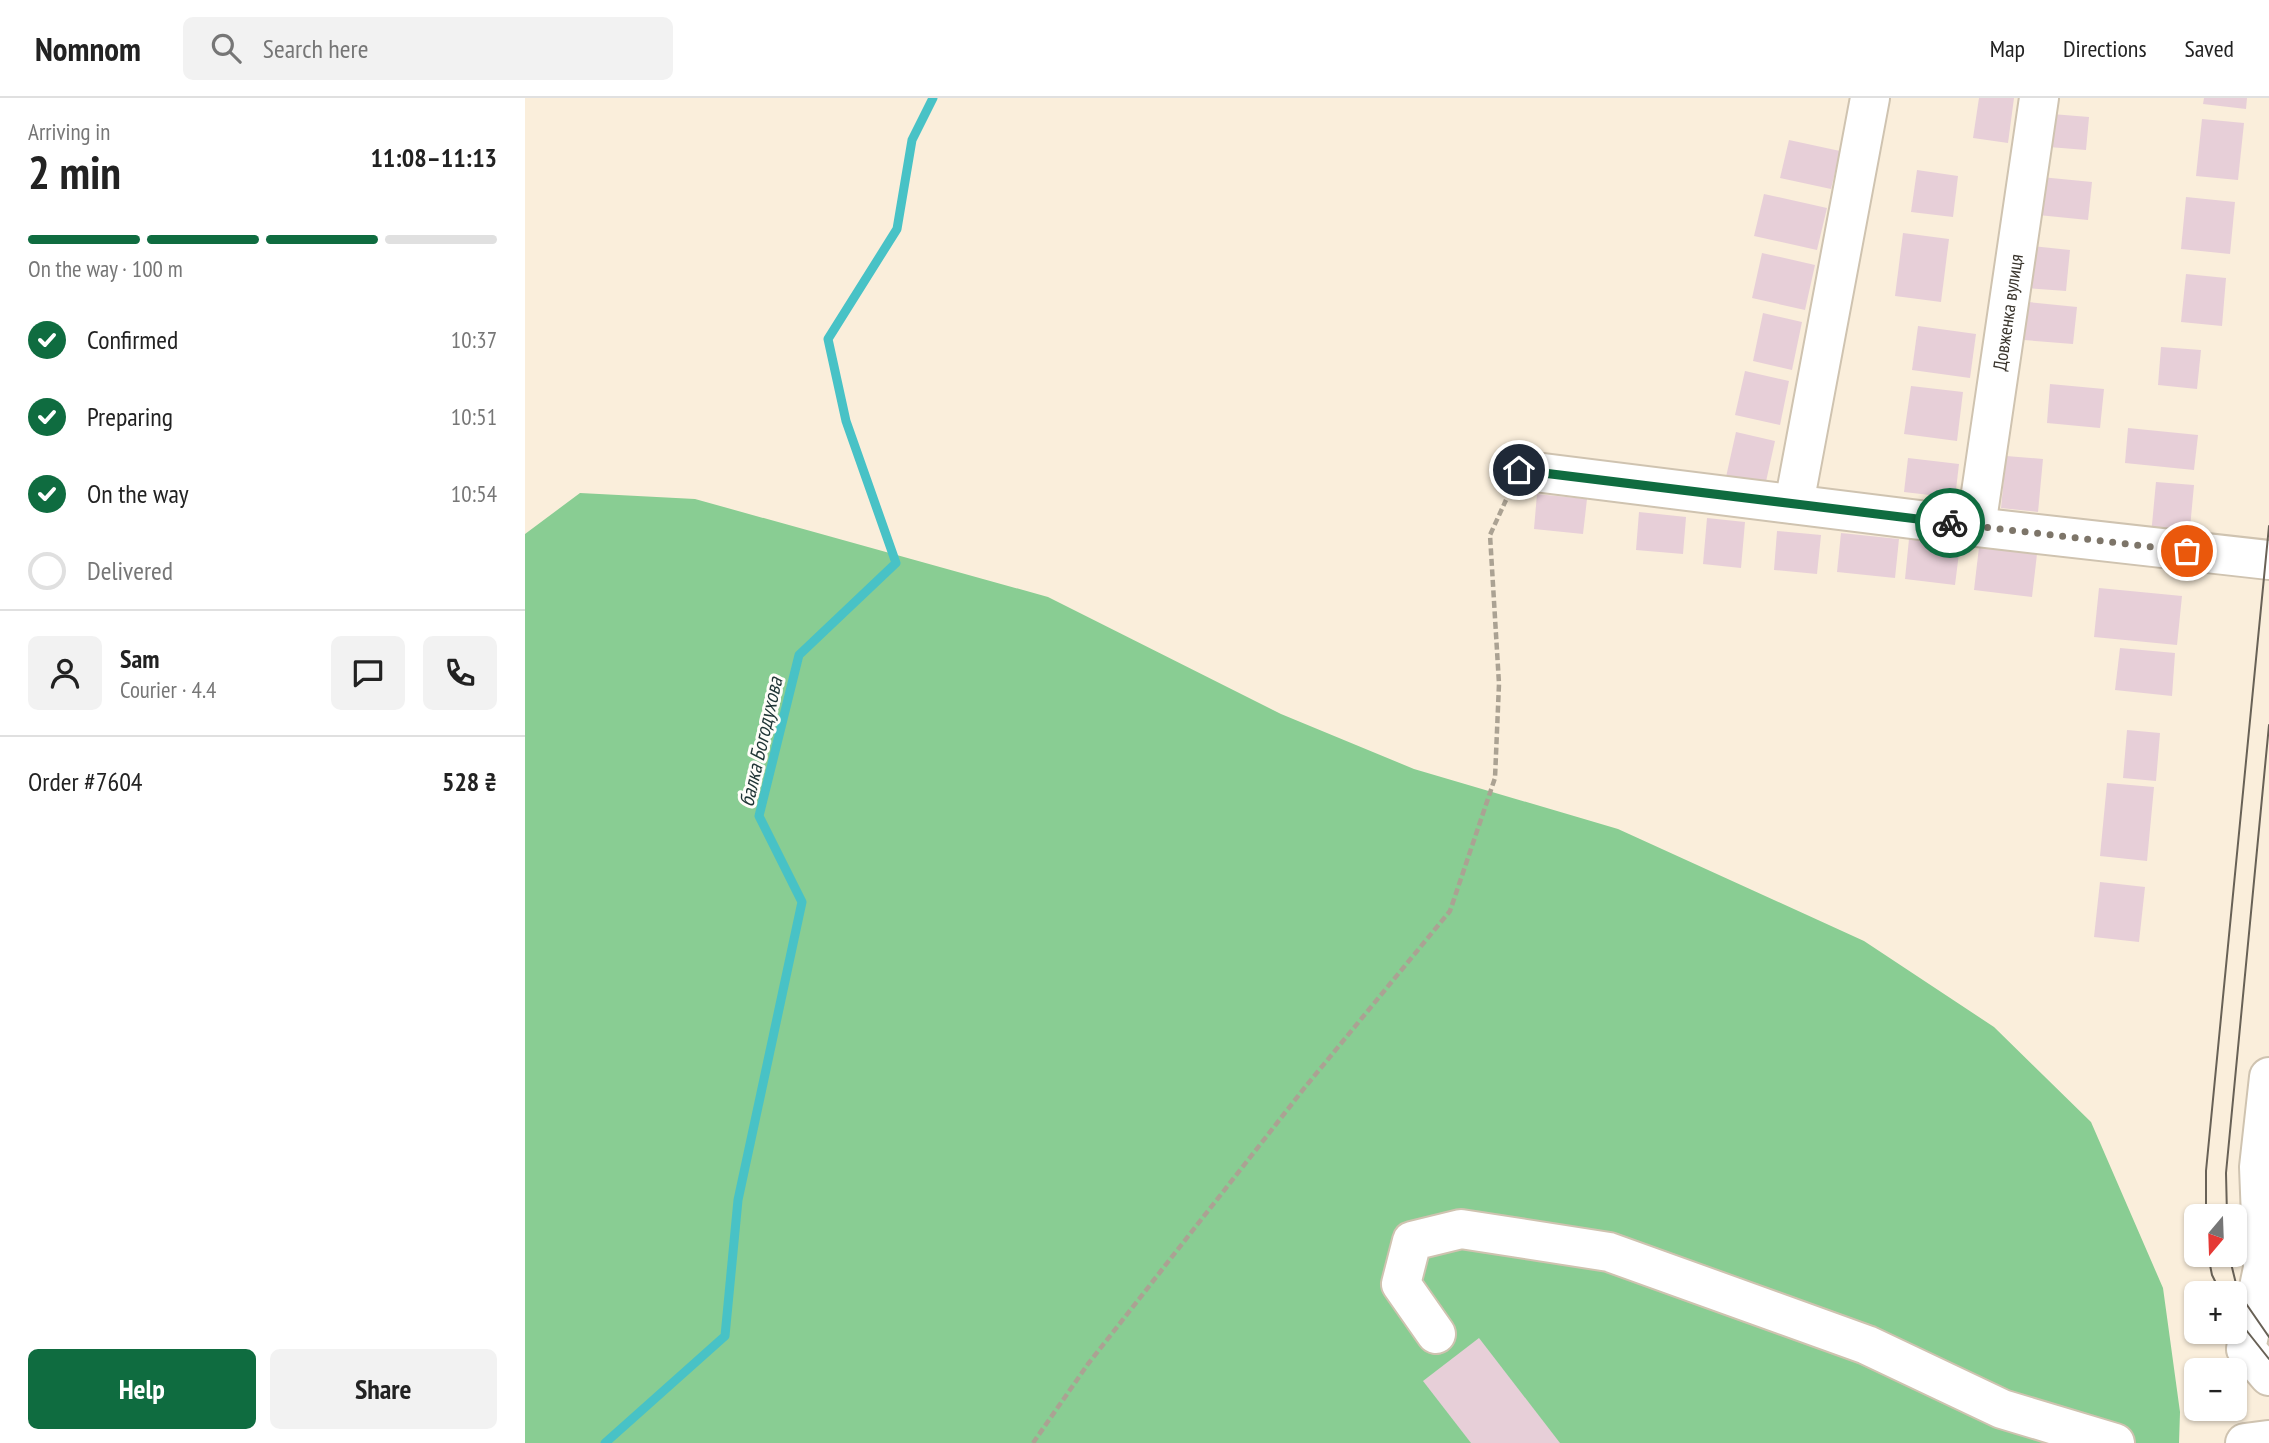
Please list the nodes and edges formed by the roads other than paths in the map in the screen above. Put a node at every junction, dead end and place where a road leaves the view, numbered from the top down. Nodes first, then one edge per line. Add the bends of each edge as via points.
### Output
1 (1870, 98) edge
2 (2039, 98) edge
3 (1519, 470) road end
4 (1794, 504) junction
5 (1976, 527) junction
6 (2269, 560) edge
7 (2269, 1077) edge
8 (2266, 1279) edge
9 (1436, 1334) dead end
10 (2269, 1376) edge
11 (2115, 1443) edge

1 - 4 street
2 - 5 street, Довженка вулиця
3 - 4 street
4 - 5 street
5 - 6 street
7 - 8 street via 2259,1167
8 - 10 street via 2246,1349
9 - 11 street via 1401,1284 1412,1241 1461,1229 1533,1239 1609,1252 1867,1345 2002,1409

